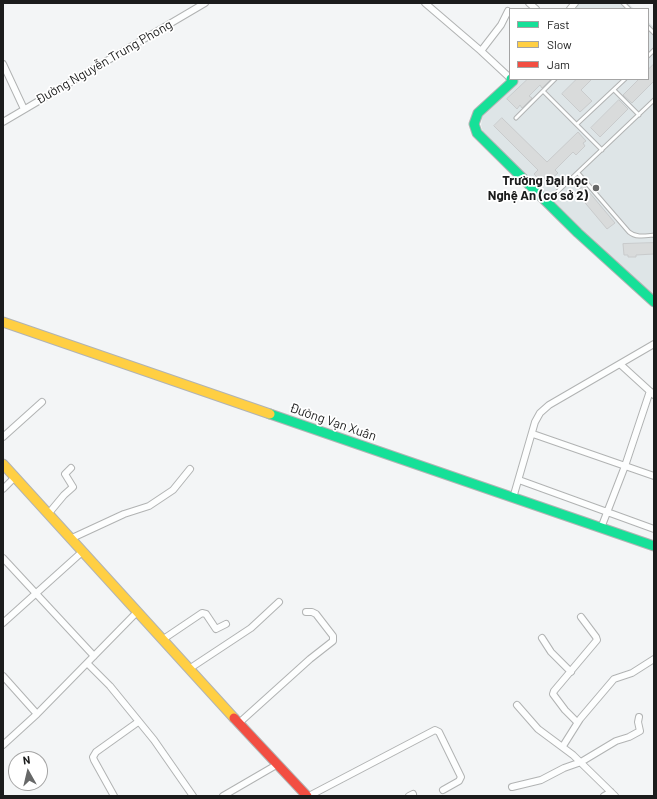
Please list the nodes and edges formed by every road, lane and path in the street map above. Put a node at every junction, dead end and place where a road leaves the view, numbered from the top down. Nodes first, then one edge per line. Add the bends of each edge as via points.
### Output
1 (205, 3) edge
2 (622, 3) edge
3 (430, 4) edge
4 (627, 8) edge
5 (508, 11) dead end
6 (481, 51) junction
7 (3, 64) edge
8 (509, 76) edge
9 (511, 80) edge
10 (554, 80) edge
11 (624, 80) edge
12 (614, 90) junction
13 (543, 91) junction
14 (654, 100) edge
15 (651, 103) junction
16 (654, 107) edge
17 (24, 109) junction
18 (639, 115) junction
19 (516, 118) dead end
20 (3, 122) edge
21 (577, 124) junction
22 (602, 150) junction
23 (578, 173) junction
24 (555, 194) dead end
25 (654, 235) edge
26 (654, 302) edge
27 (3, 322) edge
28 (654, 344) edge
29 (620, 364) junction
30 (652, 393) edge
31 (42, 402) dead end
32 (533, 434) junction
33 (3, 437) edge
34 (3, 464) edge
35 (625, 466) junction
36 (71, 468) dead end
37 (190, 469) dead end
38 (654, 476) edge
39 (15, 477) junction
40 (519, 480) junction
41 (3, 489) edge
42 (513, 498) junction
43 (608, 512) junction
44 (49, 513) junction
45 (601, 528) junction
46 (654, 529) edge
47 (70, 538) junction
48 (654, 546) edge
49 (82, 552) junction
50 (3, 558) edge
51 (35, 594) junction
52 (279, 602) dead end
53 (138, 611) junction
54 (306, 612) dead end
55 (581, 617) dead end
56 (3, 623) edge
57 (226, 624) dead end
58 (542, 638) dead end
59 (162, 640) junction
60 (94, 656) junction
61 (654, 659) edge
62 (88, 664) junction
63 (189, 670) junction
64 (571, 672) junction
65 (3, 676) edge
66 (517, 705) dead end
67 (37, 714) junction
68 (639, 717) dead end
69 (138, 722) junction
70 (577, 722) junction
71 (239, 723) junction
72 (3, 745) edge
73 (563, 746) junction
74 (581, 762) junction
75 (278, 764) junction
76 (512, 787) dead end
77 (443, 790) dead end
78 (613, 794) edge
79 (114, 796) edge
80 (193, 796) edge
81 (223, 796) edge
82 (308, 796) edge
83 (604, 796) edge

1 - 17 street, Đường Nguyễn Trung Phong
2 - 4 lane
3 - 6 street
5 - 6 street via 501,25
6 - 8 street
7 - 17 street
9 - 26 street via 478,114 474,124 477,133 578,233
10 - 13 lane
11 - 12 lane
12 - 18 lane
12 - 21 lane
13 - 19 lane
13 - 21 lane
14 - 15 lane
15 - 16 lane
15 - 18 lane
17 - 20 street, Đường Nguyễn Trung Phong
18 - 22 lane
21 - 22 lane
22 - 23 lane
23 - 24 lane
23 - 25 lane via 628,232 638,236
27 - 42 street, Đường Vạn Xuân
28 - 29 street
29 - 30 street
29 - 32 street via 549,405 535,422
30 - 35 street
31 - 33 street
32 - 35 street
32 - 40 street
34 - 39 street
35 - 38 street
35 - 43 street
36 - 44 street via 66,474 73,488 64,494
37 - 47 street via 172,490 149,506
39 - 41 street
39 - 44 street
40 - 42 street
40 - 43 street
42 - 45 street, Đường Vạn Xuân
43 - 45 street
43 - 46 street
44 - 47 street
45 - 48 street, Đường Vạn Xuân
47 - 49 street
49 - 51 street
49 - 53 street
50 - 51 street
51 - 56 street
51 - 60 street
52 - 63 street via 250,628
53 - 59 street
53 - 60 street
54 - 71 street via 316,614 333,636 333,641
55 - 64 street via 596,640
57 - 59 street via 216,629 206,614 202,613
58 - 64 street via 551,652
59 - 63 street
60 - 62 street
61 - 70 street via 632,673 614,679
62 - 67 street
62 - 69 street via 110,686
63 - 71 street
64 - 70 street via 553,694
65 - 67 street
66 - 73 street via 538,729
67 - 72 street
68 - 74 street via 640,731
69 - 79 street via 94,755 94,760
69 - 80 street via 154,740
70 - 73 street
71 - 75 street
73 - 74 street
74 - 76 street via 541,780
74 - 78 street
75 - 81 street
75 - 82 street
77 - 82 street via 459,781 461,777 438,730
78 - 83 street

